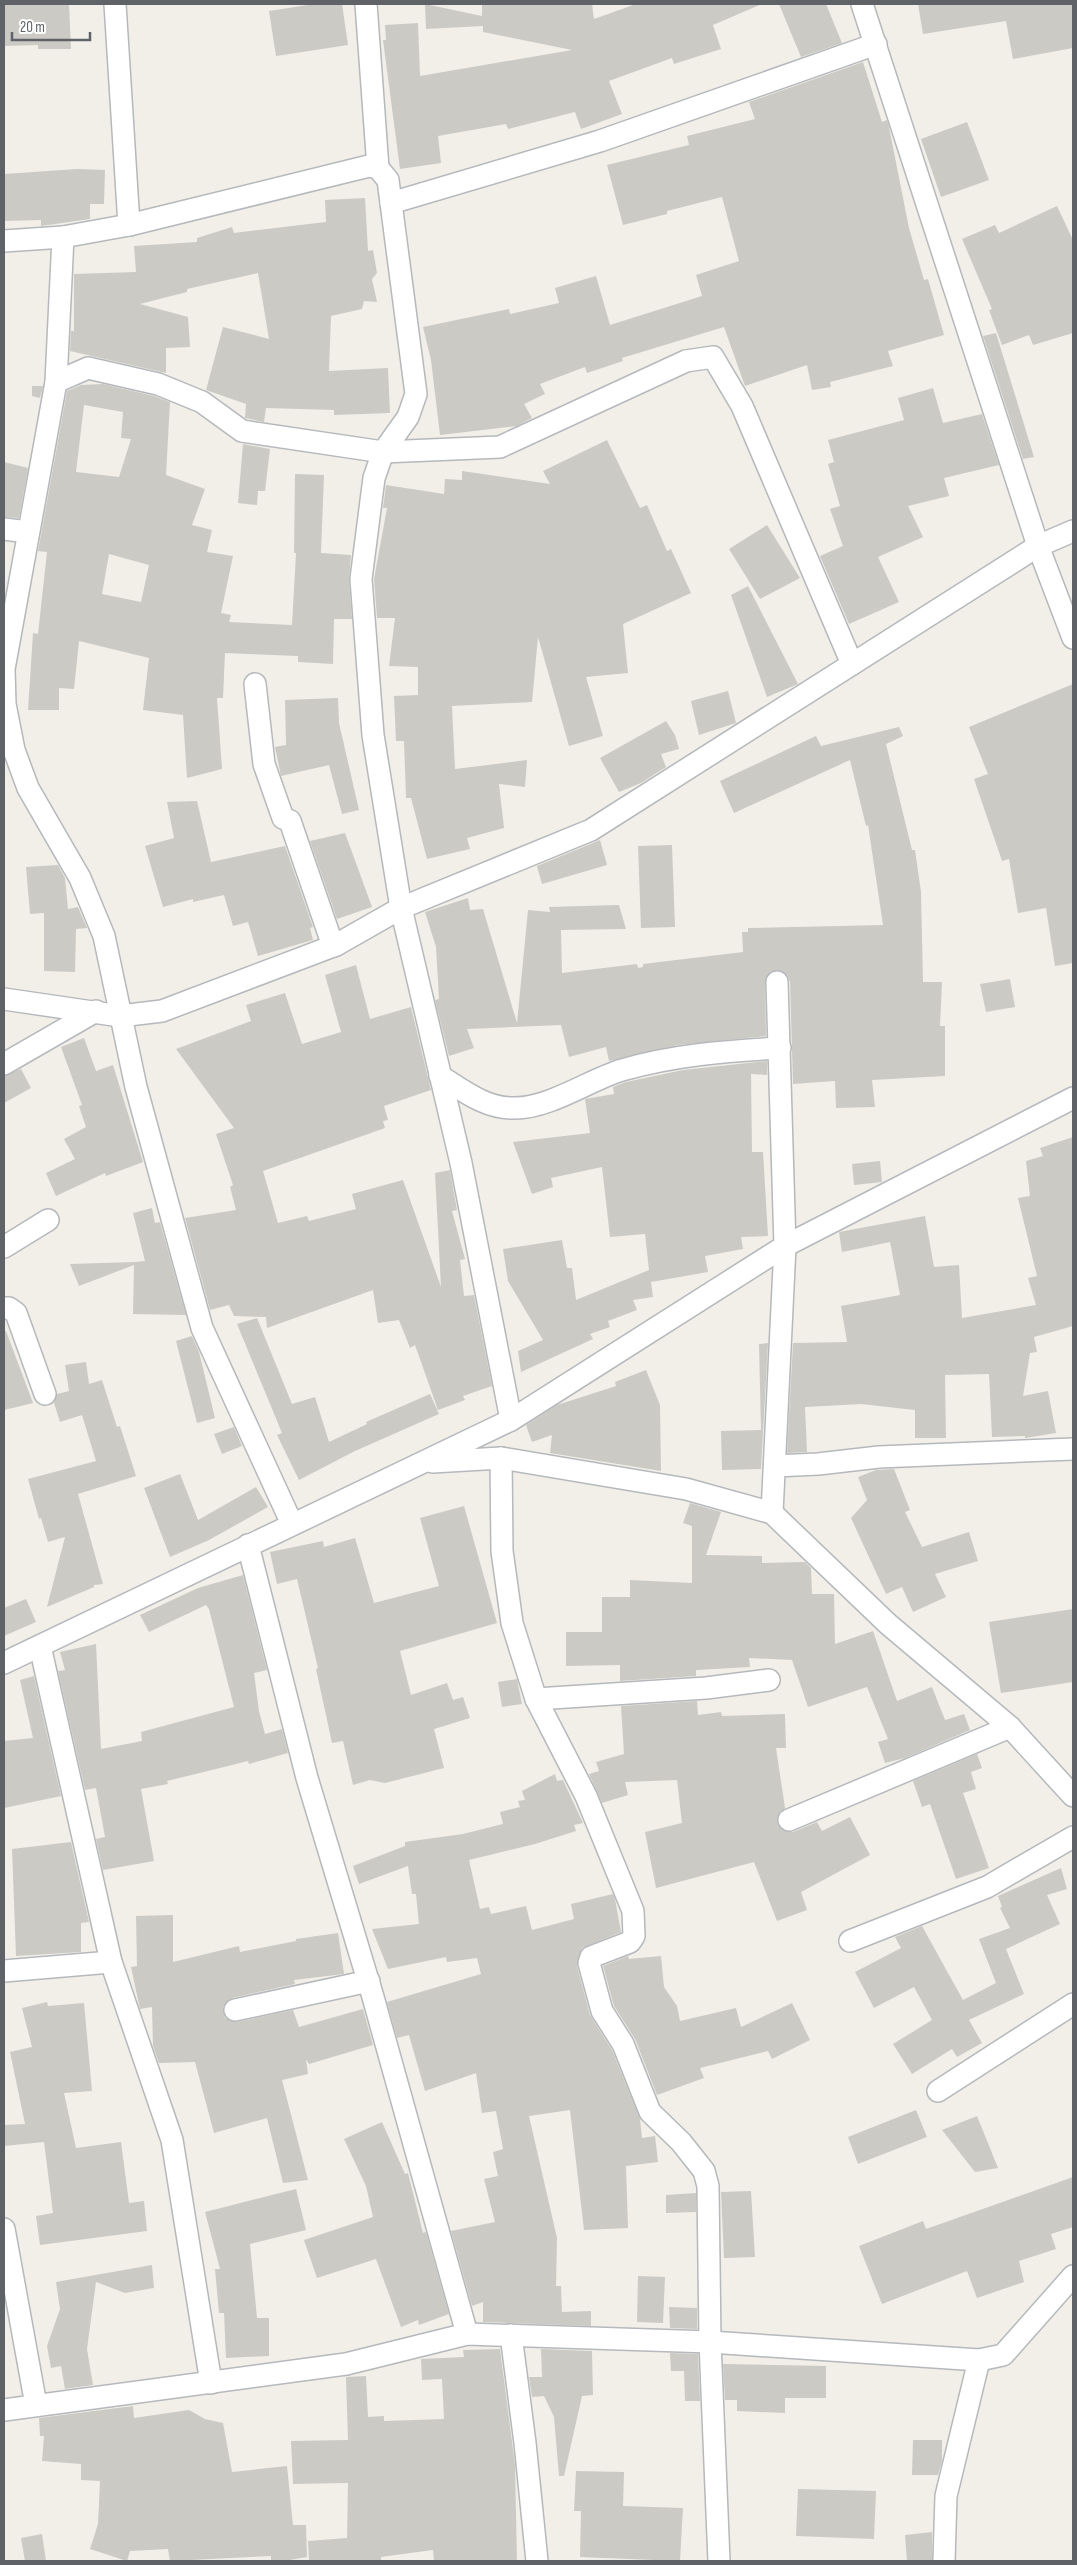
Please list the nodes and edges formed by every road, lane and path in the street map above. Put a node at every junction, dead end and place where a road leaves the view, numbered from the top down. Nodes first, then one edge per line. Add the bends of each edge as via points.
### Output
1 (115, 4) edge
2 (366, 4) edge
3 (862, 4) edge
4 (876, 44) junction
5 (378, 168) junction
6 (391, 203) junction
7 (129, 225) junction
8 (64, 237) junction
9 (4, 241) edge
10 (56, 382) junction
11 (383, 452) junction
12 (4, 529) edge
13 (1073, 531) edge
14 (28, 532) junction
15 (1038, 546) junction
16 (1073, 638) edge
17 (852, 664) junction
18 (256, 684) dead end
19 (402, 908) junction
20 (336, 945) junction
21 (778, 982) dead end
22 (4, 998) edge
23 (96, 1011) junction
24 (120, 1016) junction
25 (780, 1048) junction
26 (4, 1064) edge
27 (440, 1076) junction
28 (1073, 1098) edge
29 (48, 1220) dead end
30 (785, 1246) junction
31 (4, 1247) edge
32 (4, 1308) edge
33 (45, 1394) dead end
34 (511, 1420) junction
35 (1073, 1449) edge
36 (501, 1458) junction
37 (422, 1462) junction
38 (775, 1466) junction
39 (772, 1513) junction
40 (292, 1524) junction
41 (248, 1545) junction
42 (40, 1646) junction
43 (4, 1664) edge
44 (769, 1680) dead end
45 (536, 1699) junction
46 (1010, 1727) junction
47 (1073, 1796) edge
48 (789, 1820) dead end
49 (1073, 1837) edge
50 (850, 1941) dead end
51 (111, 1962) junction
52 (4, 1971) edge
53 (368, 1981) junction
54 (1073, 2004) edge
55 (235, 2010) dead end
56 (938, 2091) dead end
57 (4, 2229) edge
58 (1073, 2276) edge
59 (467, 2334) junction
60 (511, 2335) junction
61 (710, 2342) junction
62 (979, 2360) junction
63 (211, 2383) junction
64 (36, 2405) junction
65 (4, 2410) edge
66 (536, 2561) edge
67 (719, 2561) edge
68 (944, 2561) edge

1 - 7 street
2 - 5 street
3 - 4 street
4 - 6 street via 600,141
4 - 15 street
5 - 6 street via 388,180
5 - 7 street via 369,166
6 - 11 street via 416,394 408,417
7 - 8 street
8 - 9 street
8 - 10 street
10 - 11 street via 88,368 158,384 202,402 242,431
10 - 14 street
11 - 17 street via 500,447 686,361 713,357 742,406
11 - 19 street via 374,478 361,580 373,735
12 - 14 street
13 - 15 street
14 - 24 street via 4,669 5,704 14,750 28,788 80,878 104,936
15 - 16 street
15 - 17 street
17 - 19 street via 590,830
18 - 20 street via 264,764 283,818 290,821 333,946
19 - 20 street
19 - 27 street
20 - 24 street via 162,1011
21 - 25 street
22 - 23 street
23 - 24 street
23 - 26 street
24 - 40 street via 136,1087 202,1328
25 - 27 street via 700,1053 622,1070 542,1103 517,1108 482,1103
25 - 30 street
27 - 34 street via 461,1163
28 - 30 street
29 - 31 street
30 - 34 street
30 - 38 street
32 - 33 street via 16,1312
34 - 37 street
35 - 38 street via 879,1457
36 - 37 street
36 - 39 street via 686,1489
36 - 45 street via 502,1551 512,1623
37 - 40 street
38 - 39 street
39 - 46 street via 888,1624
40 - 41 street
41 - 42 street
41 - 53 street via 307,1778
42 - 43 street
42 - 51 street
44 - 45 street via 706,1688
45 - 61 street via 586,1796 633,1911 634,1936 630,1942 591,1957 589,1963 602,2011 623,2044 650,2112 704,2170 708,2186
46 - 47 street
46 - 48 street
49 - 50 street via 987,1887
51 - 52 street
51 - 63 street via 172,2140
53 - 55 street
53 - 59 street
54 - 56 street
57 - 64 street
58 - 62 street via 1003,2355
59 - 60 street
59 - 63 street via 346,2364
60 - 61 street
60 - 66 street
61 - 62 street
61 - 67 street
62 - 68 street via 946,2496
63 - 64 street
64 - 65 street

